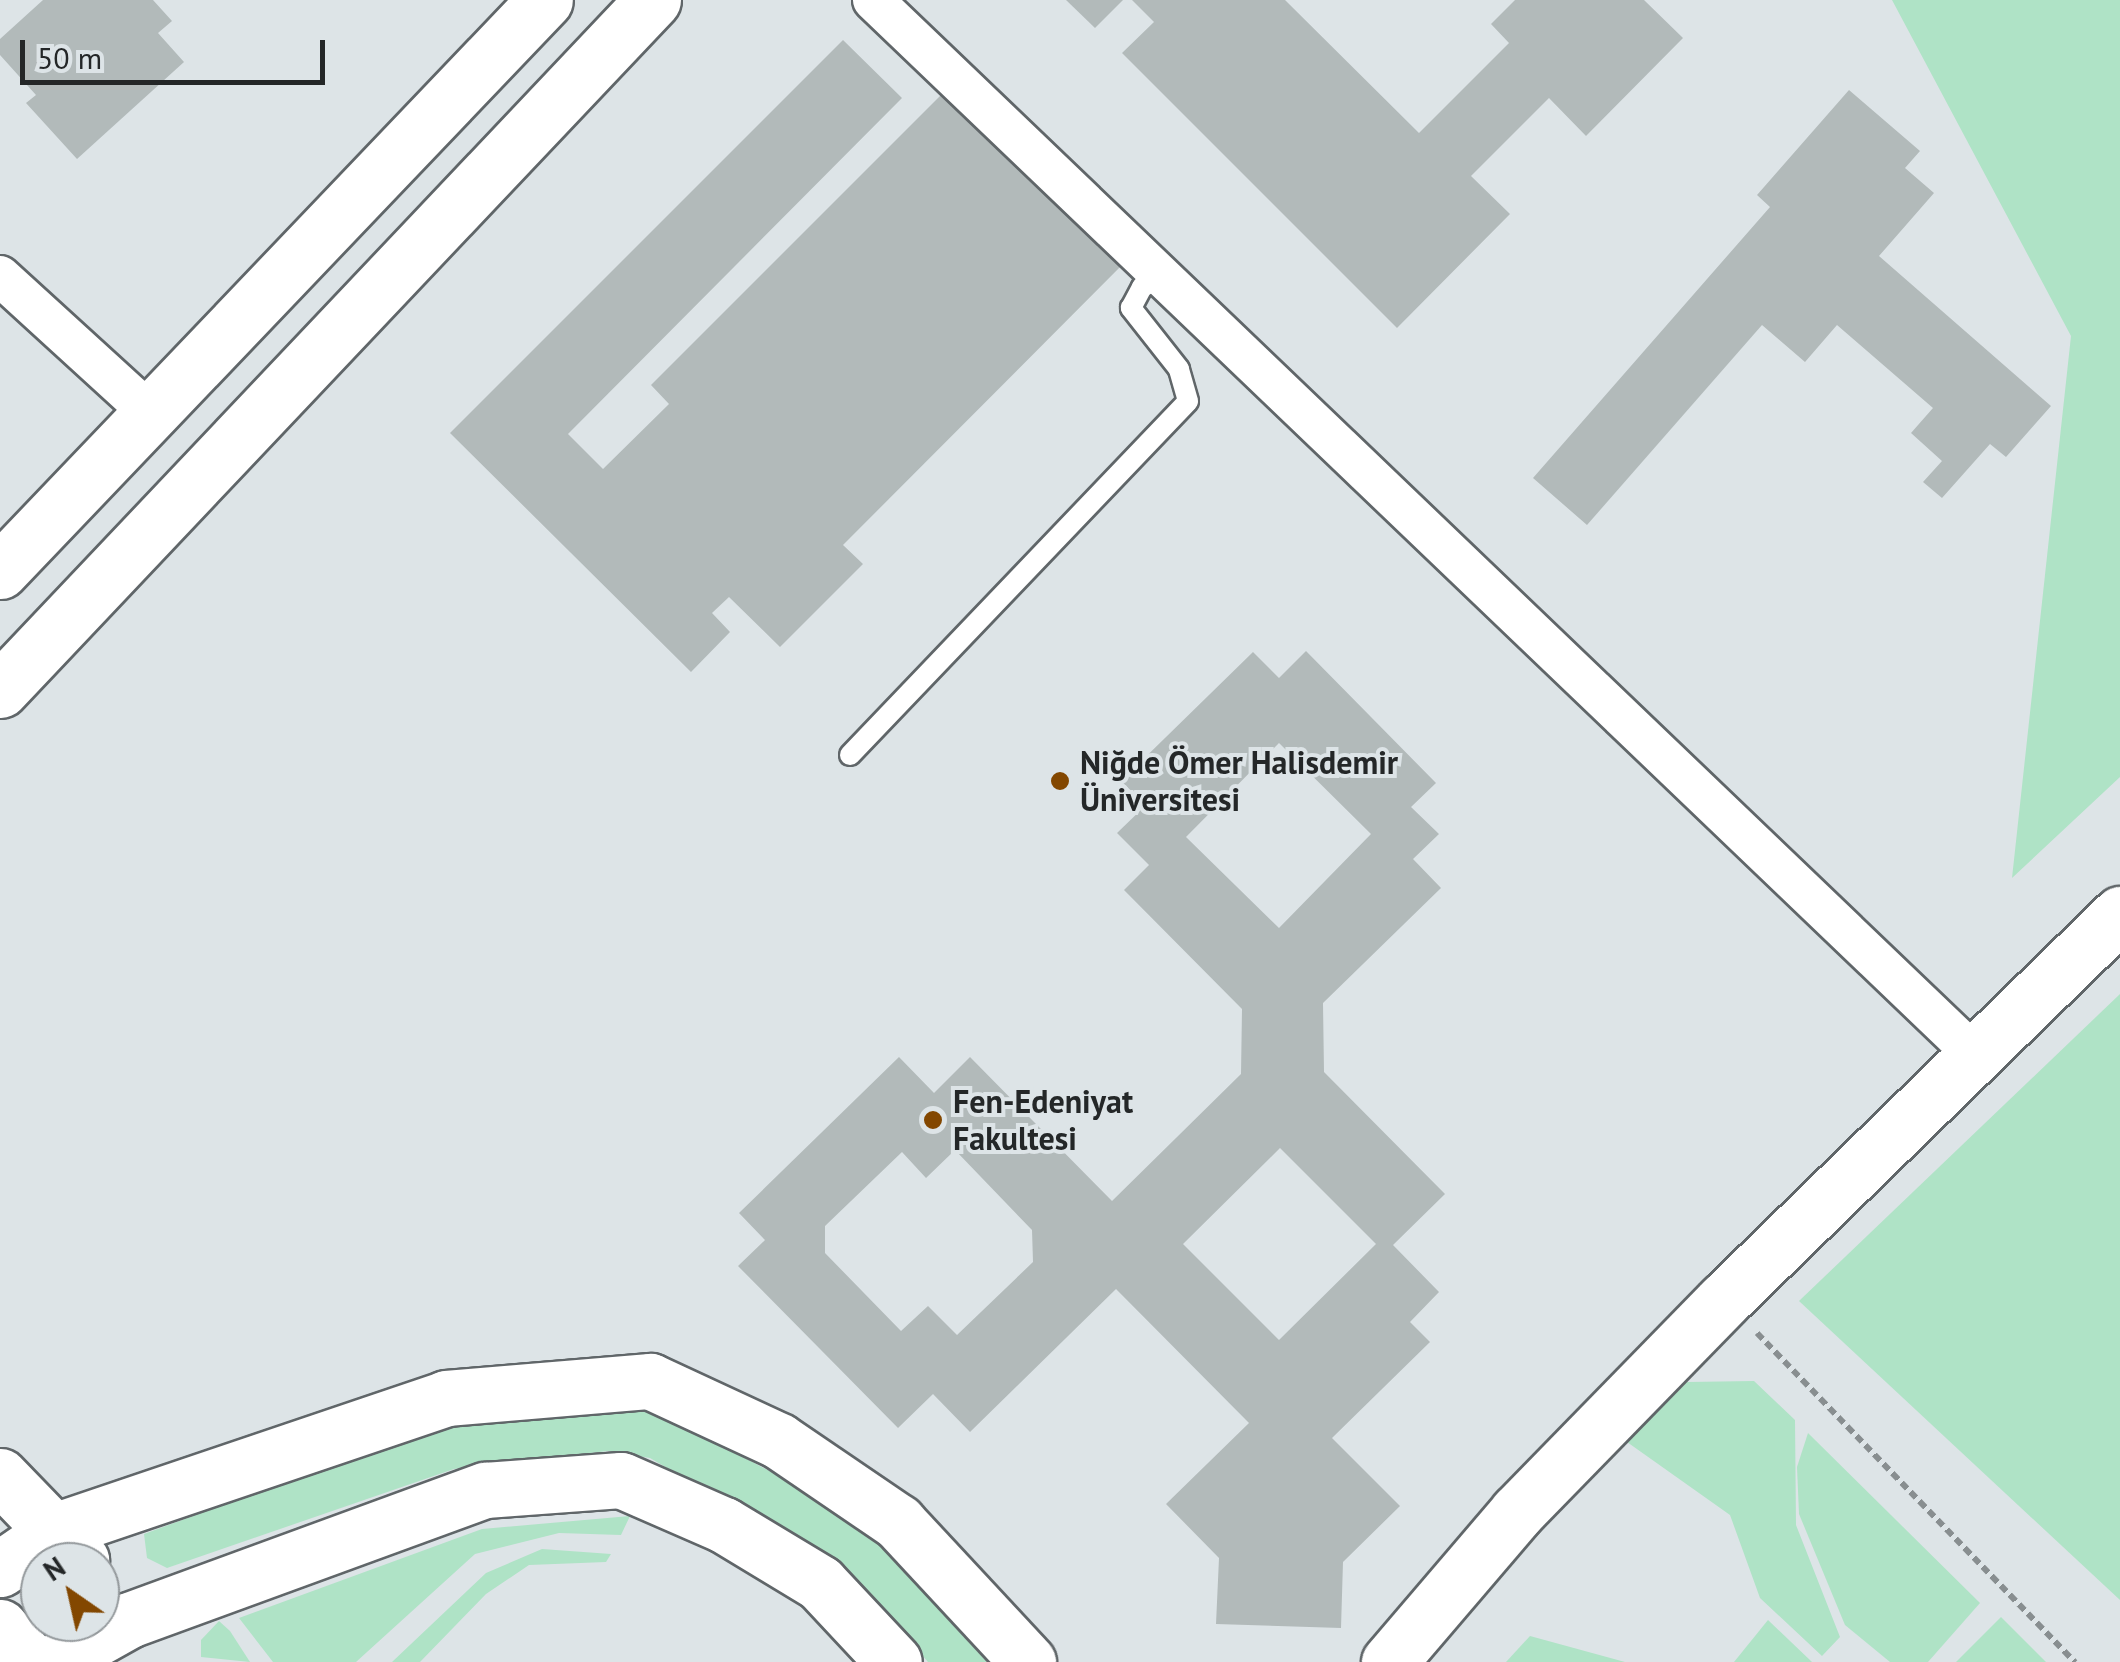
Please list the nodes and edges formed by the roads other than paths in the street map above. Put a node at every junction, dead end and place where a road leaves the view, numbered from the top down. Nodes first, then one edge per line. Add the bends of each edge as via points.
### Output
1 (545, 0) edge
2 (653, 0) edge
3 (872, 0) edge
4 (0, 276) edge
5 (1162, 277) junction
6 (150, 414) junction
7 (0, 571) edge
8 (0, 690) edge
9 (850, 755) dead end
10 (2120, 914) edge
11 (1975, 1055) junction
12 (0, 1476) edge
13 (66, 1542) edge
14 (80, 1542) edge
15 (126, 1622) edge
16 (0, 1627) edge
17 (30, 1662) edge
18 (54, 1662) edge
19 (894, 1662) edge
20 (1028, 1662) edge
21 (1389, 1662) edge

1 - 6 street
2 - 8 street
3 - 5 street
4 - 6 street
5 - 9 lane via 1142,287 1130,308 1179,369 1188,401
5 - 11 street
6 - 7 street
10 - 11 street
11 - 21 street via 1517,1512
12 - 13 street
14 - 20 street via 446,1398 650,1381 779,1442 898,1522
15 - 18 street
15 - 19 street via 484,1490 621,1480 724,1525 820,1582
16 - 17 street

